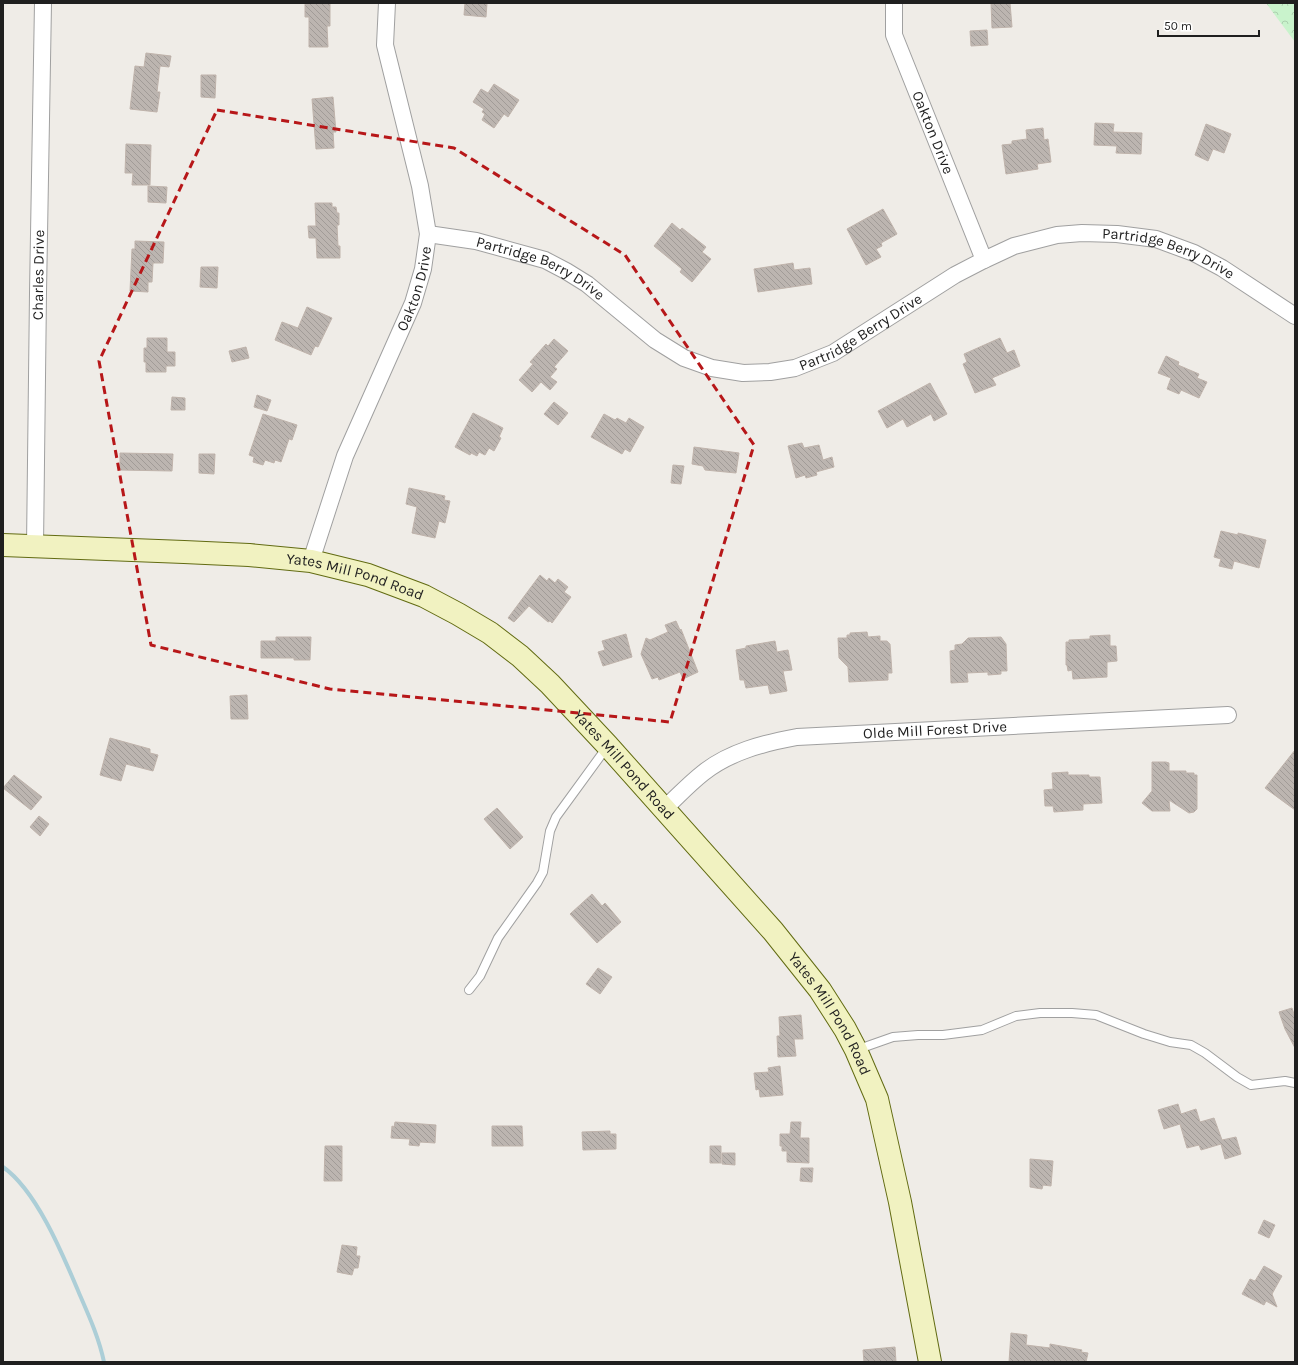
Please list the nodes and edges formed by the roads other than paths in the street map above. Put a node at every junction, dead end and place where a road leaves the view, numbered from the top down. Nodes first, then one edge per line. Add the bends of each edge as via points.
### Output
1 (43, 3) edge
2 (387, 3) edge
3 (894, 3) edge
4 (428, 234) junction
5 (984, 260) junction
6 (1295, 316) edge
7 (3, 546) edge
8 (35, 546) junction
9 (311, 561) junction
10 (1228, 715) dead end
11 (608, 746) junction
12 (664, 808) junction
13 (469, 990) dead end
14 (856, 1050) junction
15 (1295, 1083) edge
16 (930, 1362) edge

1 - 8 street, Charles Drive
2 - 4 street, Oakton Drive via 385,45 420,186
3 - 5 street, Oakton Drive via 894,35
4 - 5 street, Partridge Berry Drive via 476,242 545,260 587,284 655,340 684,358 712,368 743,373 795,368 833,353 955,275
4 - 9 street, Oakton Drive via 423,269 413,303 346,456
5 - 6 street, Partridge Berry Drive via 1014,246 1057,235 1082,232 1156,240 1194,253 1222,268
7 - 8 street, Yates Mill Pond Road
8 - 9 street, Yates Mill Pond Road via 249,555
9 - 11 street, Yates Mill Pond Road via 368,575 424,596 490,633 550,684
10 - 12 street, Olde Mill Forest Drive via 797,737 754,747 723,760 704,772
11 - 12 street, Yates Mill Pond Road
11 - 13 lane via 556,817 550,831 543,872 498,938 480,976
12 - 14 street, Yates Mill Pond Road via 793,954 834,1010
14 - 15 lane via 893,1037 982,1030 1016,1016 1072,1013 1096,1015 1144,1034 1191,1045 1251,1085 1285,1081
14 - 16 street, Yates Mill Pond Road via 877,1099 882,1120

